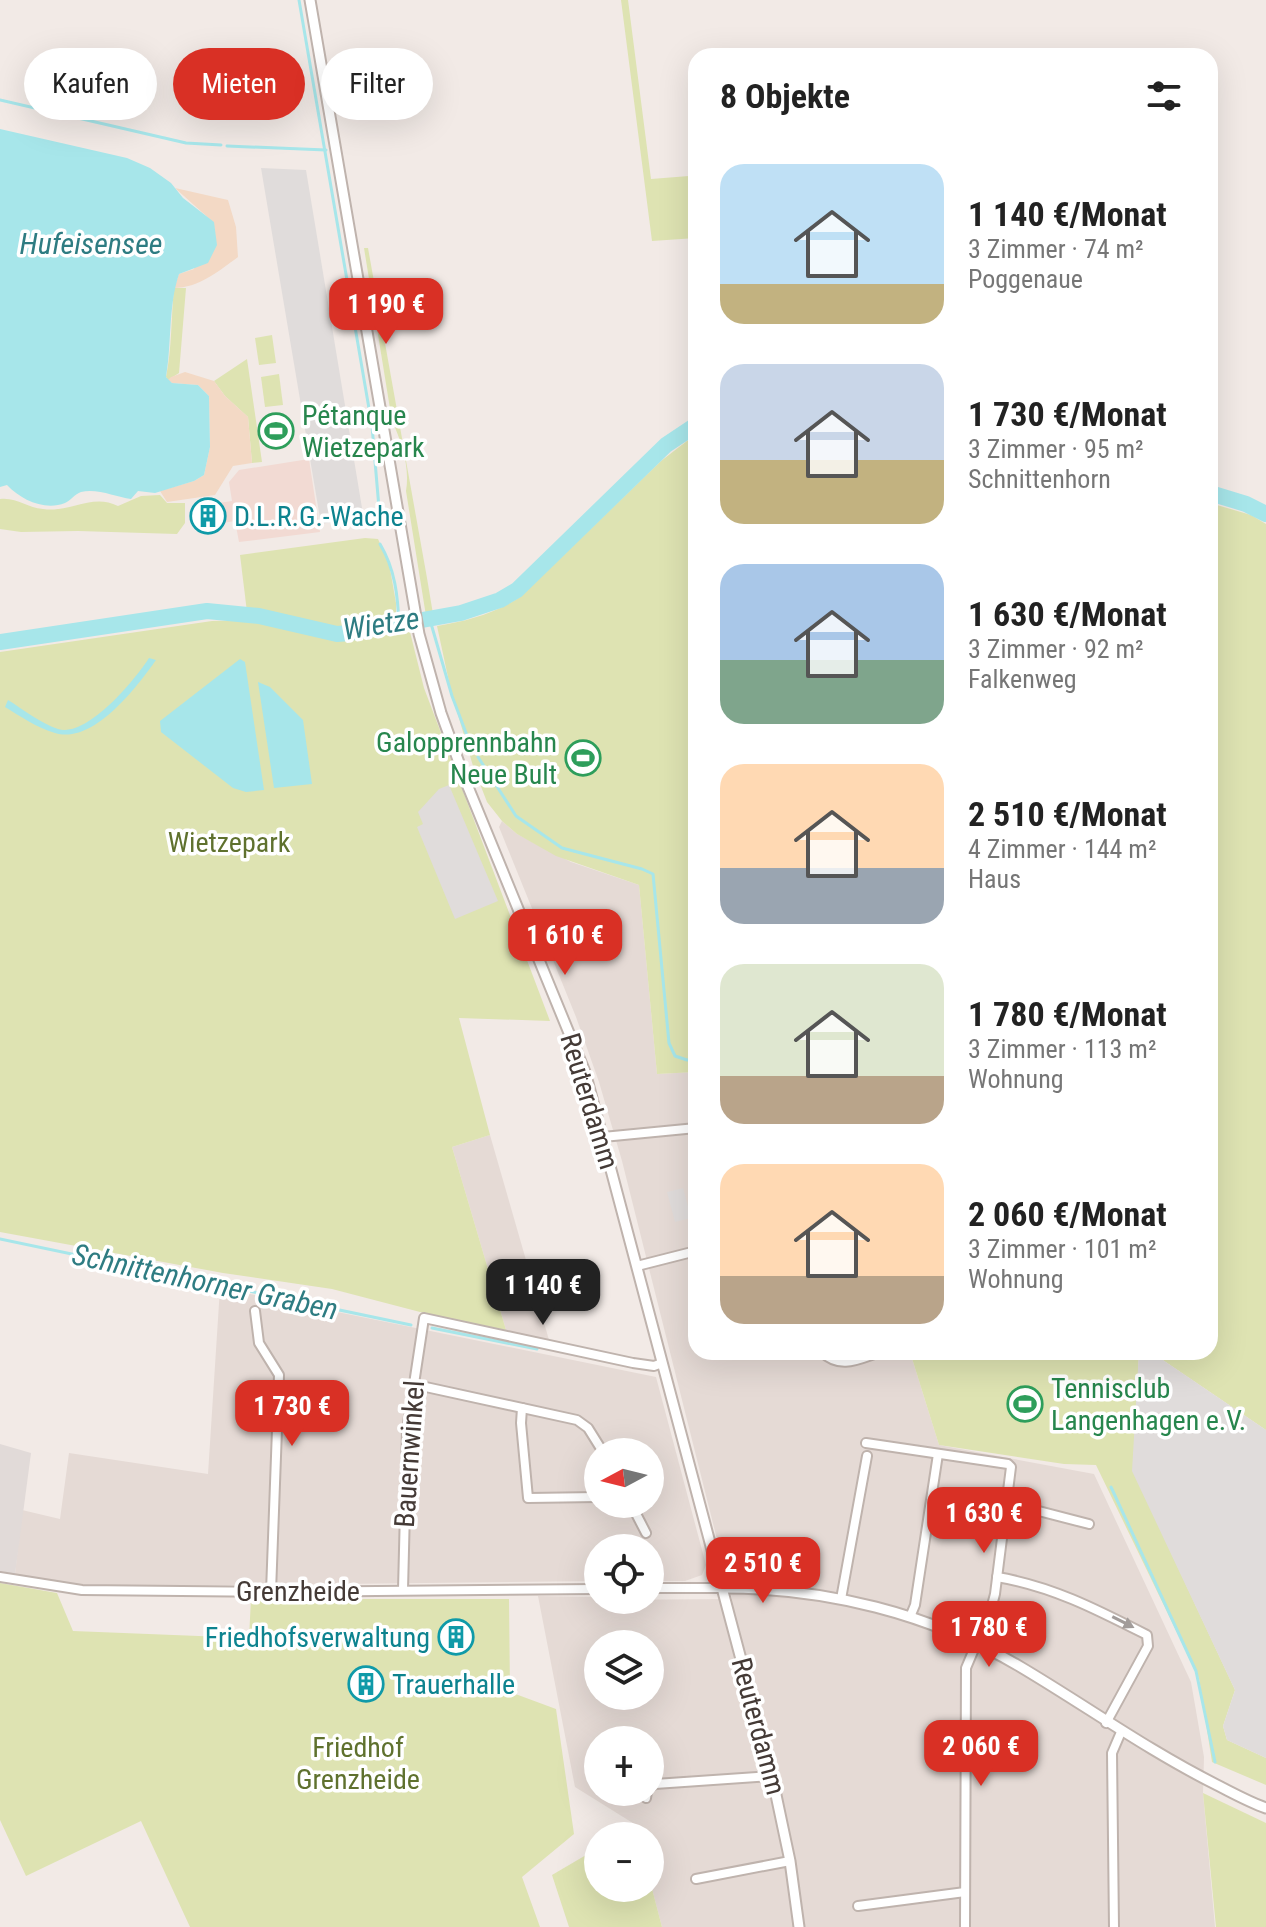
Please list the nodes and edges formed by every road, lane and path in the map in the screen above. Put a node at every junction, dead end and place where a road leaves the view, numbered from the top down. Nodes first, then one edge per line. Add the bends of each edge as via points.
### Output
1 (310, 0) edge
2 (688, 1129) edge
3 (603, 1137) junction
4 (688, 1253) edge
5 (637, 1266) junction
6 (255, 1311) dead end
7 (832, 1360) edge
8 (855, 1360) edge
9 (662, 1363) junction
10 (412, 1384) junction
11 (522, 1408) junction
12 (594, 1438) edge
13 (866, 1443) dead end
14 (938, 1454) junction
15 (867, 1456) dead end
16 (584, 1497) edge
17 (1008, 1503) junction
18 (638, 1518) edge
19 (1089, 1524) dead end
20 (646, 1533) dead end
21 (0, 1577) edge
22 (997, 1577) junction
23 (664, 1588) edge
24 (723, 1588) junction
25 (584, 1589) edge
26 (403, 1590) junction
27 (271, 1592) junction
28 (841, 1599) junction
29 (910, 1617) junction
30 (976, 1643) junction
31 (1106, 1723) junction
32 (1121, 1732) junction
33 (772, 1776) junction
34 (664, 1783) edge
35 (1266, 1808) edge
36 (790, 1861) junction
37 (696, 1879) dead end
38 (965, 1892) junction
39 (858, 1906) dead end
40 (799, 1927) edge
41 (965, 1927) edge
42 (1114, 1927) edge

1 - 3 street, Reuterdamm via 419,634 450,739 576,1046
2 - 3 street
3 - 5 street, Reuterdamm
4 - 5 street
5 - 9 street, Reuterdamm
6 - 27 street via 259,1343 279,1375
7 - 8 street
9 - 10 street, Bauernwinkel via 633,1363 424,1318
9 - 24 street, Reuterdamm
10 - 11 street
10 - 26 street, Bauernwinkel
11 - 12 street via 577,1420
11 - 16 street via 528,1498
13 - 14 street
14 - 17 street via 1008,1464
14 - 29 street
15 - 28 street
17 - 19 street
17 - 22 street
18 - 20 street
21 - 27 street, Grenzheide via 82,1590
22 - 30 street
22 -> 31 street via 1073,1597 1147,1635 1148,1646
23 - 24 street
24 - 28 street
24 - 33 street, Reuterdamm
25 - 26 street, Grenzheide
26 - 27 street, Grenzheide
28 - 29 street
29 - 30 street
30 - 31 street
30 - 38 street via 966,1668
31 - 32 street
32 - 35 street
32 - 42 street via 1112,1753
33 - 34 street
33 - 36 street, Reuterdamm
36 - 37 street
36 - 40 street, Reuterdamm
38 - 39 street
38 - 41 street

